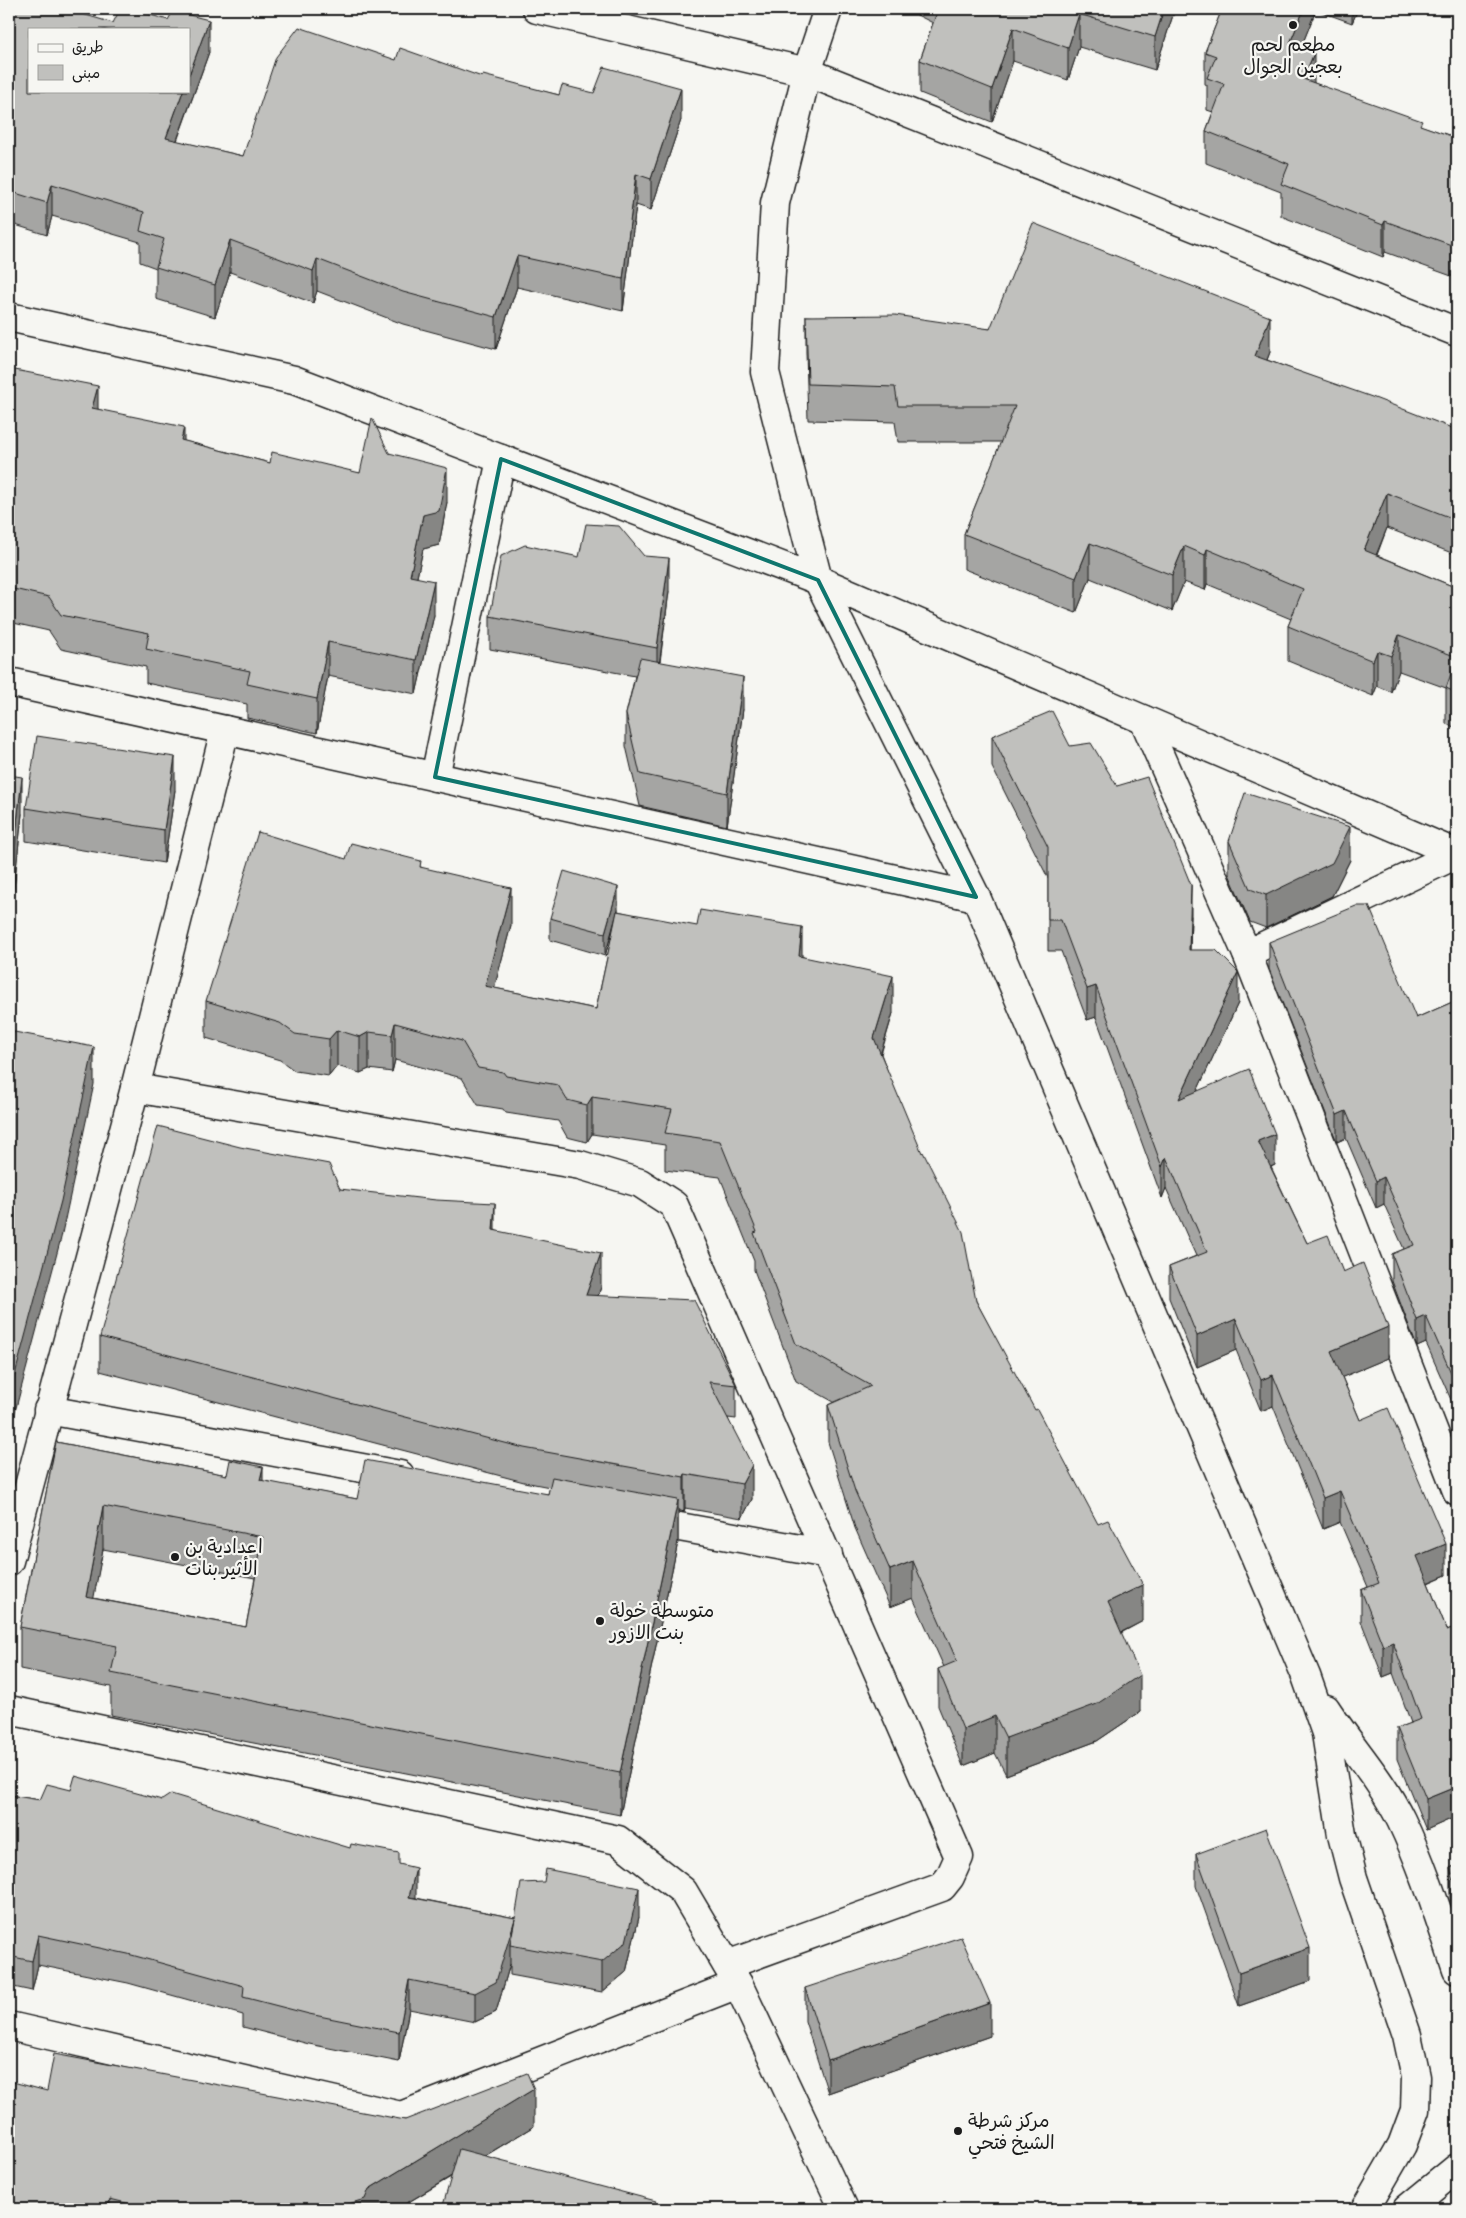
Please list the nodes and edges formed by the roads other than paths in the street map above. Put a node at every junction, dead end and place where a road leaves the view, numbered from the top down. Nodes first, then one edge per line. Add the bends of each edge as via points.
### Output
1 (537, 9) edge
2 (828, 9) edge
3 (807, 72) junction
4 (9, 317) edge
5 (1457, 332) edge
6 (501, 460) junction
7 (818, 580) junction
8 (9, 682) edge
9 (1144, 720) junction
10 (225, 730) junction
11 (435, 777) junction
12 (976, 897) junction
13 (1247, 954) junction
14 (135, 1088) junction
15 (48, 1410) junction
16 (20, 1470) edge
17 (428, 1480) edge
18 (1457, 1491) edge
19 (613, 1514) edge
20 (828, 1554) junction
21 (9, 1561) edge
22 (1306, 1676) junction
23 (9, 1710) edge
24 (1457, 1970) edge
25 (733, 1975) junction
26 (9, 2026) edge
27 (1457, 2168) edge
28 (844, 2209) edge
29 (1364, 2209) edge
30 (1407, 2209) edge

1 - 3 main road
2 - 3 main road
3 - 5 main road
3 - 7 main road via 775,203 765,372
4 - 6 main road via 294,380
6 - 7 main road
6 - 11 main road
7 - 9 main road
7 - 12 main road
8 - 10 main road
9 - 13 main road
9 - 13 main road via 1457,854
10 - 11 main road
10 - 14 main road
11 - 12 main road
12 - 22 main road
13 - 18 main road
14 - 15 main road
14 - 20 main road via 580,1165 640,1183 674,1204
15 - 16 main road
15 - 17 main road
16 - 21 main road
19 - 20 main road
20 - 25 main road via 959,1857 942,1887
22 - 24 main road via 1401,1819 1420,1863
22 - 29 main road via 1326,1733 1342,1835 1353,1878 1407,2035 1416,2077 1415,2110 1402,2145
23 - 25 main road via 618,1840 683,1891
25 - 26 main road via 401,2116
25 - 28 main road
27 - 30 main road

